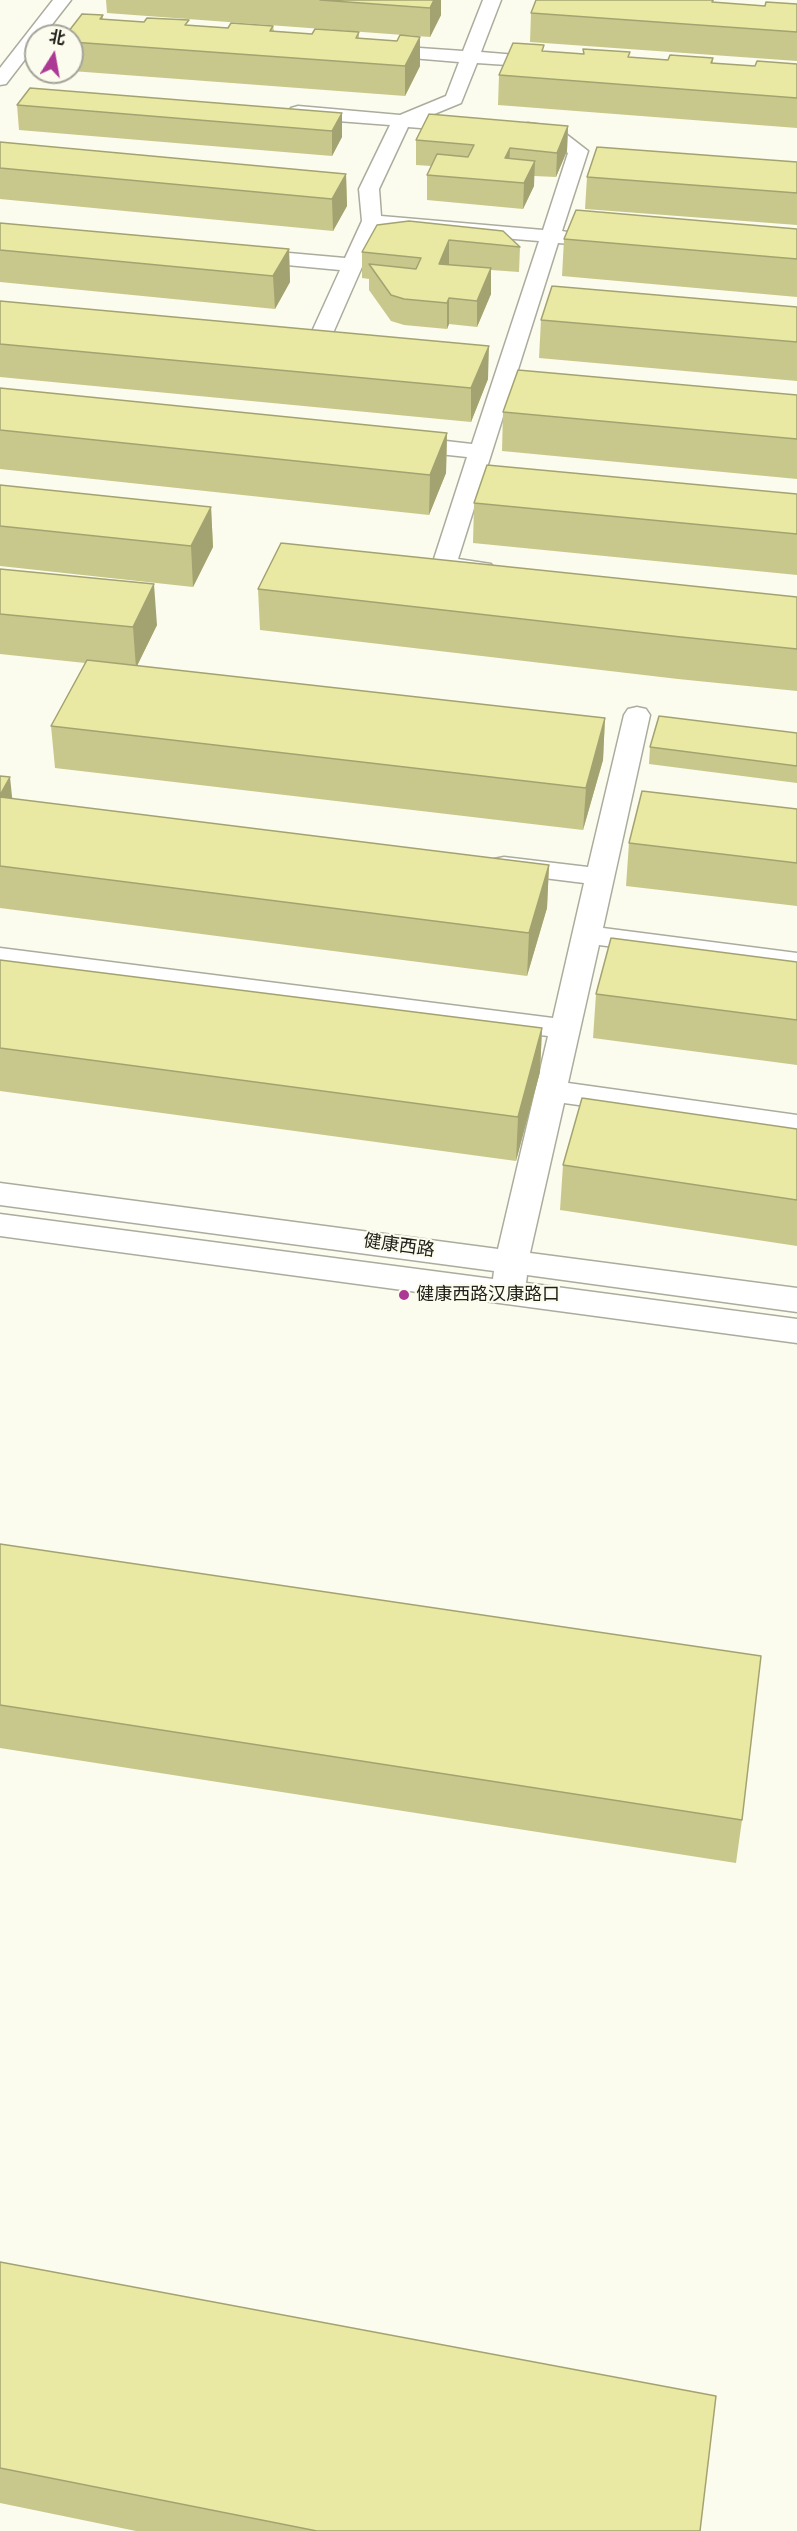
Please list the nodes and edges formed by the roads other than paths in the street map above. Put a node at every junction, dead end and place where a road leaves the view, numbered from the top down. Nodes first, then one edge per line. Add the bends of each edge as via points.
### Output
1 (62, 0) edge
2 (492, 0) edge
3 (354, 48) edge
4 (470, 57) junction
5 (575, 65) edge
6 (0, 80) edge
7 (281, 111) edge
8 (401, 121) junction
9 (345, 187) dead end
10 (369, 189) junction
11 (372, 221) junction
12 (550, 236) junction
13 (586, 239) edge
14 (224, 254) edge
15 (354, 265) junction
16 (534, 287) junction
17 (557, 289) edge
18 (292, 347) edge
19 (315, 349) junction
20 (338, 351) edge
21 (486, 364) edge
22 (506, 374) junction
23 (527, 385) edge
24 (386, 442) edge
25 (480, 452) junction
26 (470, 483) junction
27 (494, 485) edge
28 (503, 571) edge
29 (637, 715) dead end
30 (483, 863) edge
31 (600, 877) junction
32 (587, 935) junction
33 (0, 957) edge
34 (797, 962) edge
35 (566, 1029) junction
36 (552, 1091) junction
37 (797, 1125) edge
38 (0, 1194) edge
39 (0, 1225) edge
40 (510, 1276) junction
41 (797, 1300) edge
42 (797, 1331) edge

1 - 6 street
2 - 4 street
3 - 4 street
4 - 5 street
4 - 8 street via 454,99
7 - 8 street
8 - 10 street
8 - 12 street via 550,131 578,151
9 - 10 street
10 - 11 street
11 - 12 street
11 - 15 street
12 - 13 street
12 - 16 street
14 - 15 street
15 - 19 street
16 - 17 street
16 - 22 street
18 - 19 street
19 - 20 street
21 - 22 street
22 - 23 street
22 - 25 street
24 - 25 street
25 - 26 street
26 - 27 street
26 - 28 street via 444,565
29 - 31 street via 631,794
30 - 31 street
31 - 32 street
32 - 34 street
32 - 35 street
33 - 35 street
35 - 36 street
36 - 37 street
36 - 40 street
38 - 40 street, 健康西路
39 - 40 street, 健康西路
40 - 41 street, 健康西路
40 - 42 street, 健康西路

